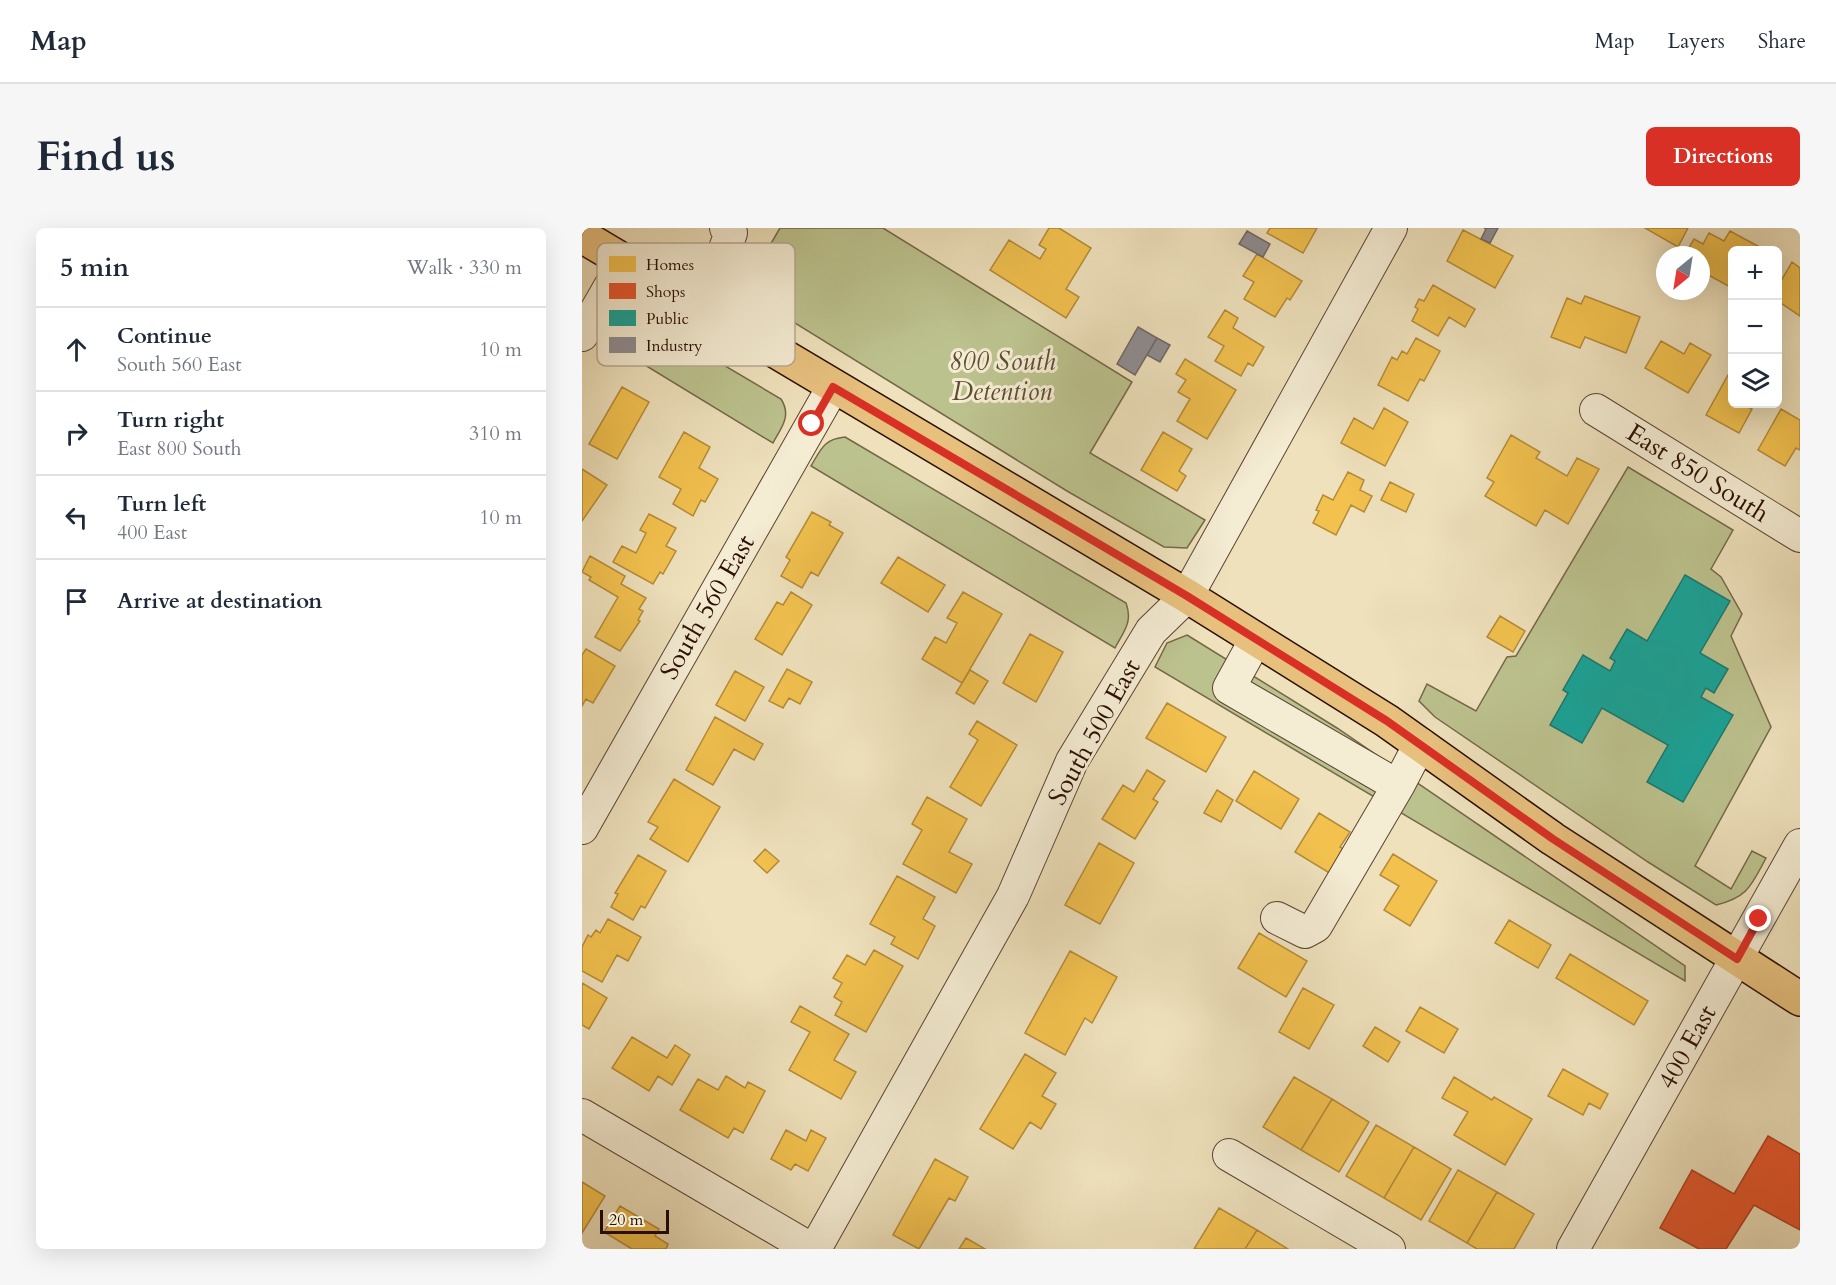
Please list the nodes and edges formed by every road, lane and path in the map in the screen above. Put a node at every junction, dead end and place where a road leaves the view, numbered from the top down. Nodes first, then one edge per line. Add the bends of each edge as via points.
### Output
1 (726, 228) edge
2 (1391, 228) edge
3 (582, 236) edge
4 (727, 243) edge
5 (597, 245) edge
6 (597, 308) edge
7 (582, 334) edge
8 (795, 364) edge
9 (833, 387) junction
10 (1596, 410) dead end
11 (1800, 536) edge
12 (1187, 596) junction
13 (1256, 639) junction
14 (1420, 744) junction
15 (1398, 786) junction
16 (582, 828) edge
17 (1800, 845) edge
18 (1277, 918) dead end
19 (1737, 959) junction
20 (1800, 999) edge
21 (582, 1115) edge
22 (1229, 1155) dead end
23 (813, 1249) edge
24 (1389, 1249) edge
25 (1573, 1249) edge

1 - 4 street via 731,233
2 - 12 street, South 500 East
3 - 5 main road
6 - 7 street
8 - 9 main road
9 - 12 main road
9 - 16 street, South 560 East
10 - 11 street, East 850 South
12 - 13 main road
12 - 23 street, South 500 East via 1151,631 1072,761 1013,896
13 - 14 main road
13 - 15 street via 1229,688
14 - 15 street
14 - 19 main road via 1553,839
15 - 18 street via 1316,926 1305,932
17 - 19 street, 400 East
19 - 20 main road
19 - 25 street, 400 East
21 - 23 street
22 - 24 street

